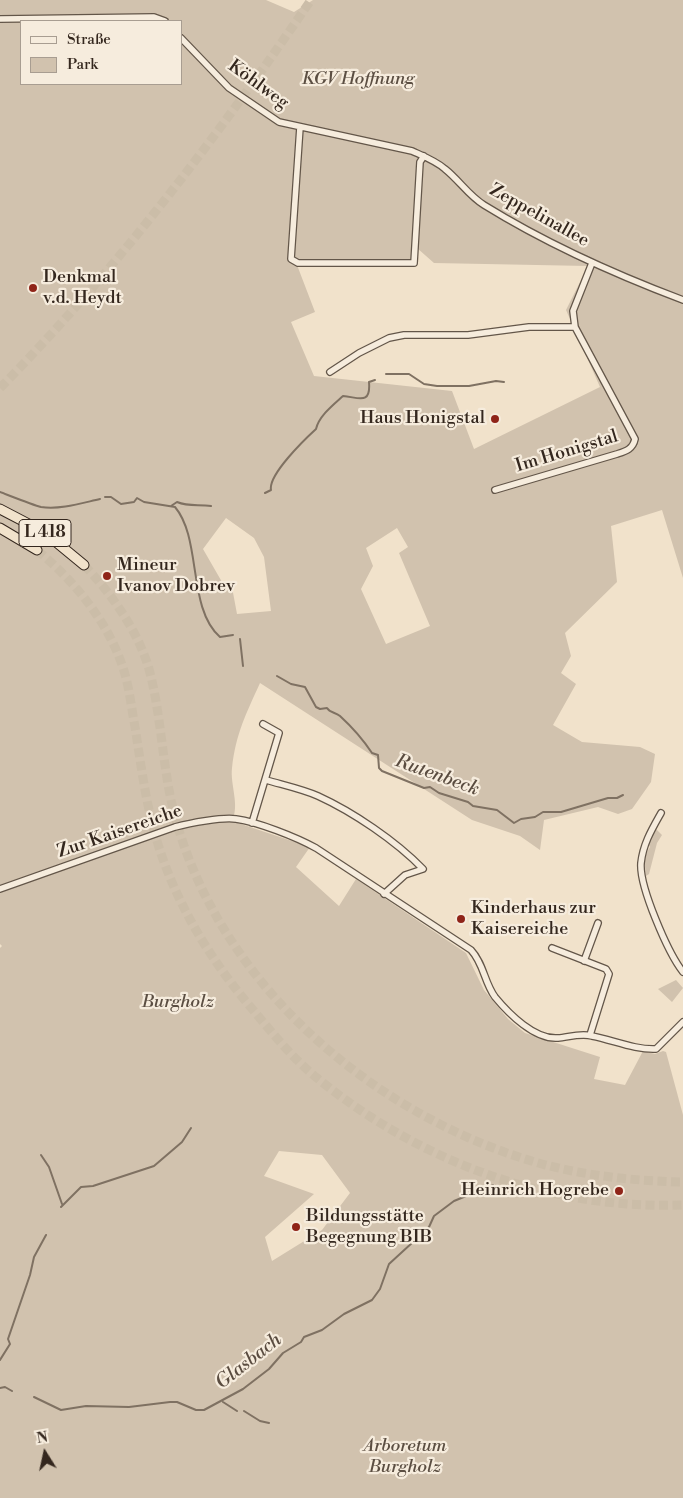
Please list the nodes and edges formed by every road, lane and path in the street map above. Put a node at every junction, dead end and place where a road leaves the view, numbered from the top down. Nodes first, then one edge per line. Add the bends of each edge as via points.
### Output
1 (0, 19) edge
2 (162, 20) edge
3 (182, 39) edge
4 (300, 127) junction
5 (424, 156) junction
6 (592, 263) junction
7 (683, 300) edge
8 (575, 327) junction
9 (330, 372) dead end
10 (496, 490) dead end
11 (0, 508) edge
12 (0, 528) edge
13 (37, 550) tunnel mouth
14 (84, 565) tunnel mouth
15 (263, 724) dead end
16 (266, 780) junction
17 (661, 813) dead end
18 (252, 824) junction
19 (0, 889) edge
20 (384, 894) junction
21 (598, 923) dead end
22 (552, 948) dead end
23 (584, 961) junction
24 (683, 972) edge
25 (683, 1022) edge
26 (590, 1035) junction

1 - 2 street via 154,17
3 - 4 street, Köhlweg via 229,88 278,122
4 - 5 street, Zeppelinallee
4 - 5 street via 291,259 298,263 414,263 420,162
5 - 6 street, Zeppelinallee via 445,168 481,204
6 - 7 street, Zeppelinallee
6 - 8 street via 573,311
8 - 9 street via 529,327 468,335 404,335 376,344
8 - 10 street, Im Honigstal via 635,439 634,444 629,450
11 - 14 highway, L 418 via 44,532
12 - 13 highway, L 418
15 - 16 street via 280,733
16 - 18 street
16 - 20 street via 316,795 340,807 400,847 423,869 405,875
17 - 24 street via 648,838 641,869 663,939
18 - 19 street, Zur Kaisereiche via 236,818 175,827
18 - 20 street, Zur Kaisereiche via 302,840
20 - 26 street, Zur Kaisereiche via 471,950 480,960 484,979 494,995 530,1029 544,1037
21 - 23 street
22 - 23 street
23 - 26 street via 606,969 609,974
25 - 26 street, Zur Kaisereiche via 656,1050

